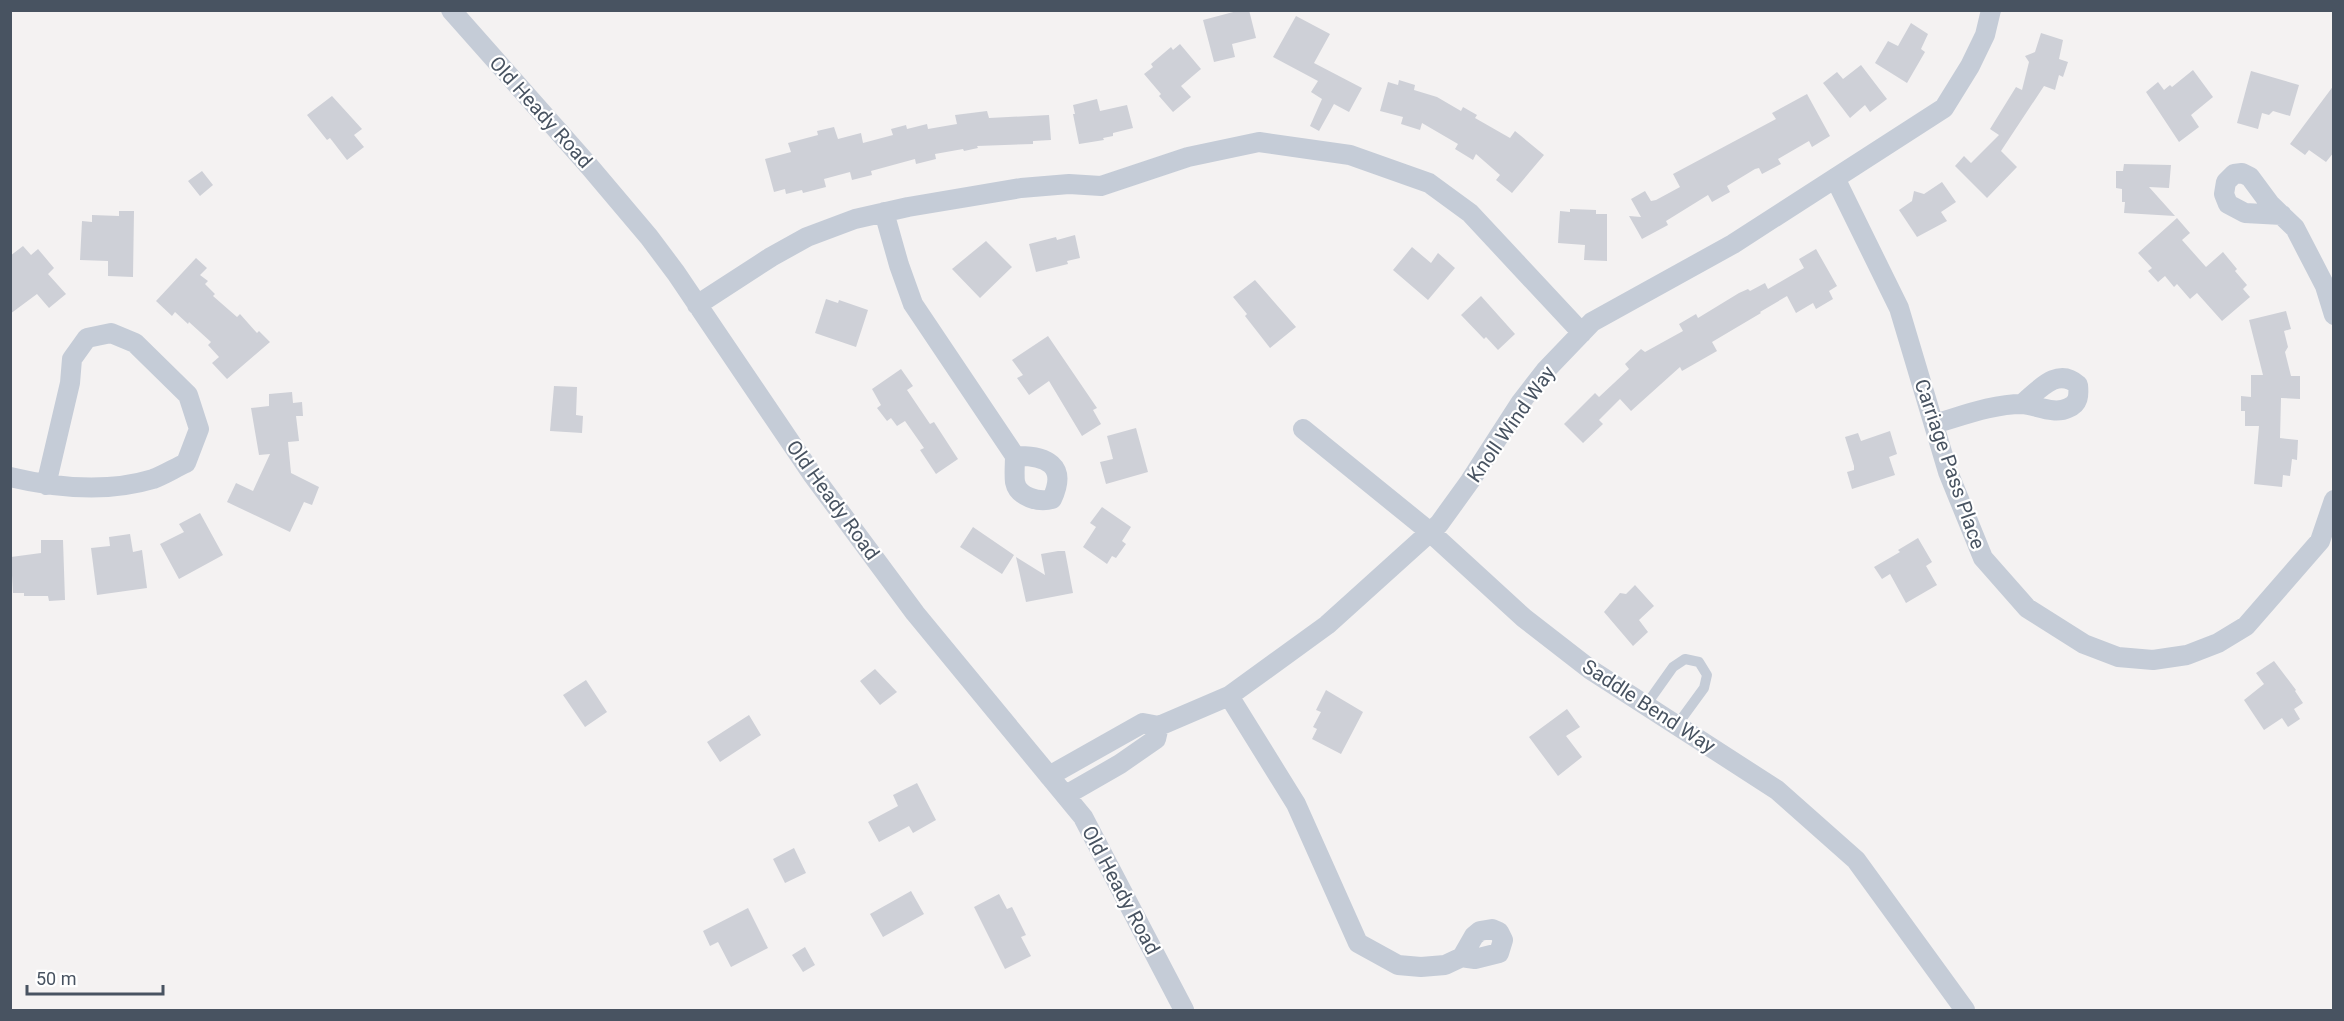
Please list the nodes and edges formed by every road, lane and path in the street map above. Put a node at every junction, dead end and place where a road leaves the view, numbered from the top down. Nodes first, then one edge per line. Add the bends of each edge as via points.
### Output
1 (451, 10) edge
2 (1991, 10) edge
3 (1835, 178) junction
4 (884, 212) junction
5 (2282, 215) dead end
6 (697, 304) junction
7 (2334, 315) edge
8 (1582, 333) junction
9 (2022, 404) dead end
10 (1934, 424) junction
11 (1303, 429) dead end
12 (1015, 456) dead end
13 (10, 477) edge
14 (46, 485) junction
15 (2334, 500) edge
16 (1430, 532) junction
17 (1229, 696) junction
18 (1646, 705) junction
19 (1677, 725) junction
20 (1159, 726) junction
21 (1049, 776) junction
22 (1066, 795) junction
23 (1461, 957) dead end
24 (1184, 1011) edge
25 (1965, 1011) edge

1 - 6 street, Old Heady Road via 649,237
2 - 3 street, Knoll Wind Way via 1985,35 1944,108
3 - 8 street, Knoll Wind Way via 1733,244 1592,322
3 - 10 street, Carriage Pass Place via 1899,308
4 - 6 street via 807,237
4 - 8 street via 1021,188 1101,186 1188,157 1259,142 1350,155 1429,183 1470,213
4 - 12 street via 913,304
5 - 7 street via 2295,228 2325,286
6 - 21 street, Old Heady Road via 812,474 915,613
8 - 16 street, Knoll Wind Way via 1521,402 1464,490
9 - 10 street
10 - 15 street, Carriage Pass Place via 1948,472 1983,558 2027,608 2084,644 2118,657 2153,660 2187,654 2218,643 2246,626 2320,541
11 - 16 street, Saddle Bend Way
13 - 14 street
14 - 14 street via 112,487 153,479 186,463 199,429 188,395 135,343 111,333 87,338 72,359
16 - 17 street, Knoll Wind Way via 1327,625
16 - 18 street, Saddle Bend Way via 1524,618 1591,670
17 - 20 street, Knoll Wind Way
17 - 23 street via 1296,804 1358,943 1398,965 1445,965
18 - 19 street, Saddle Bend Way
18 - 19 lane via 1673,667 1685,659 1699,662 1707,675 1704,688
19 - 25 street, Saddle Bend Way via 1777,790 1856,860
20 - 21 street, Knoll Wind Way via 1143,723
20 - 22 street via 1156,740
21 - 22 street, Old Heady Road
22 - 24 street, Old Heady Road via 1083,817

